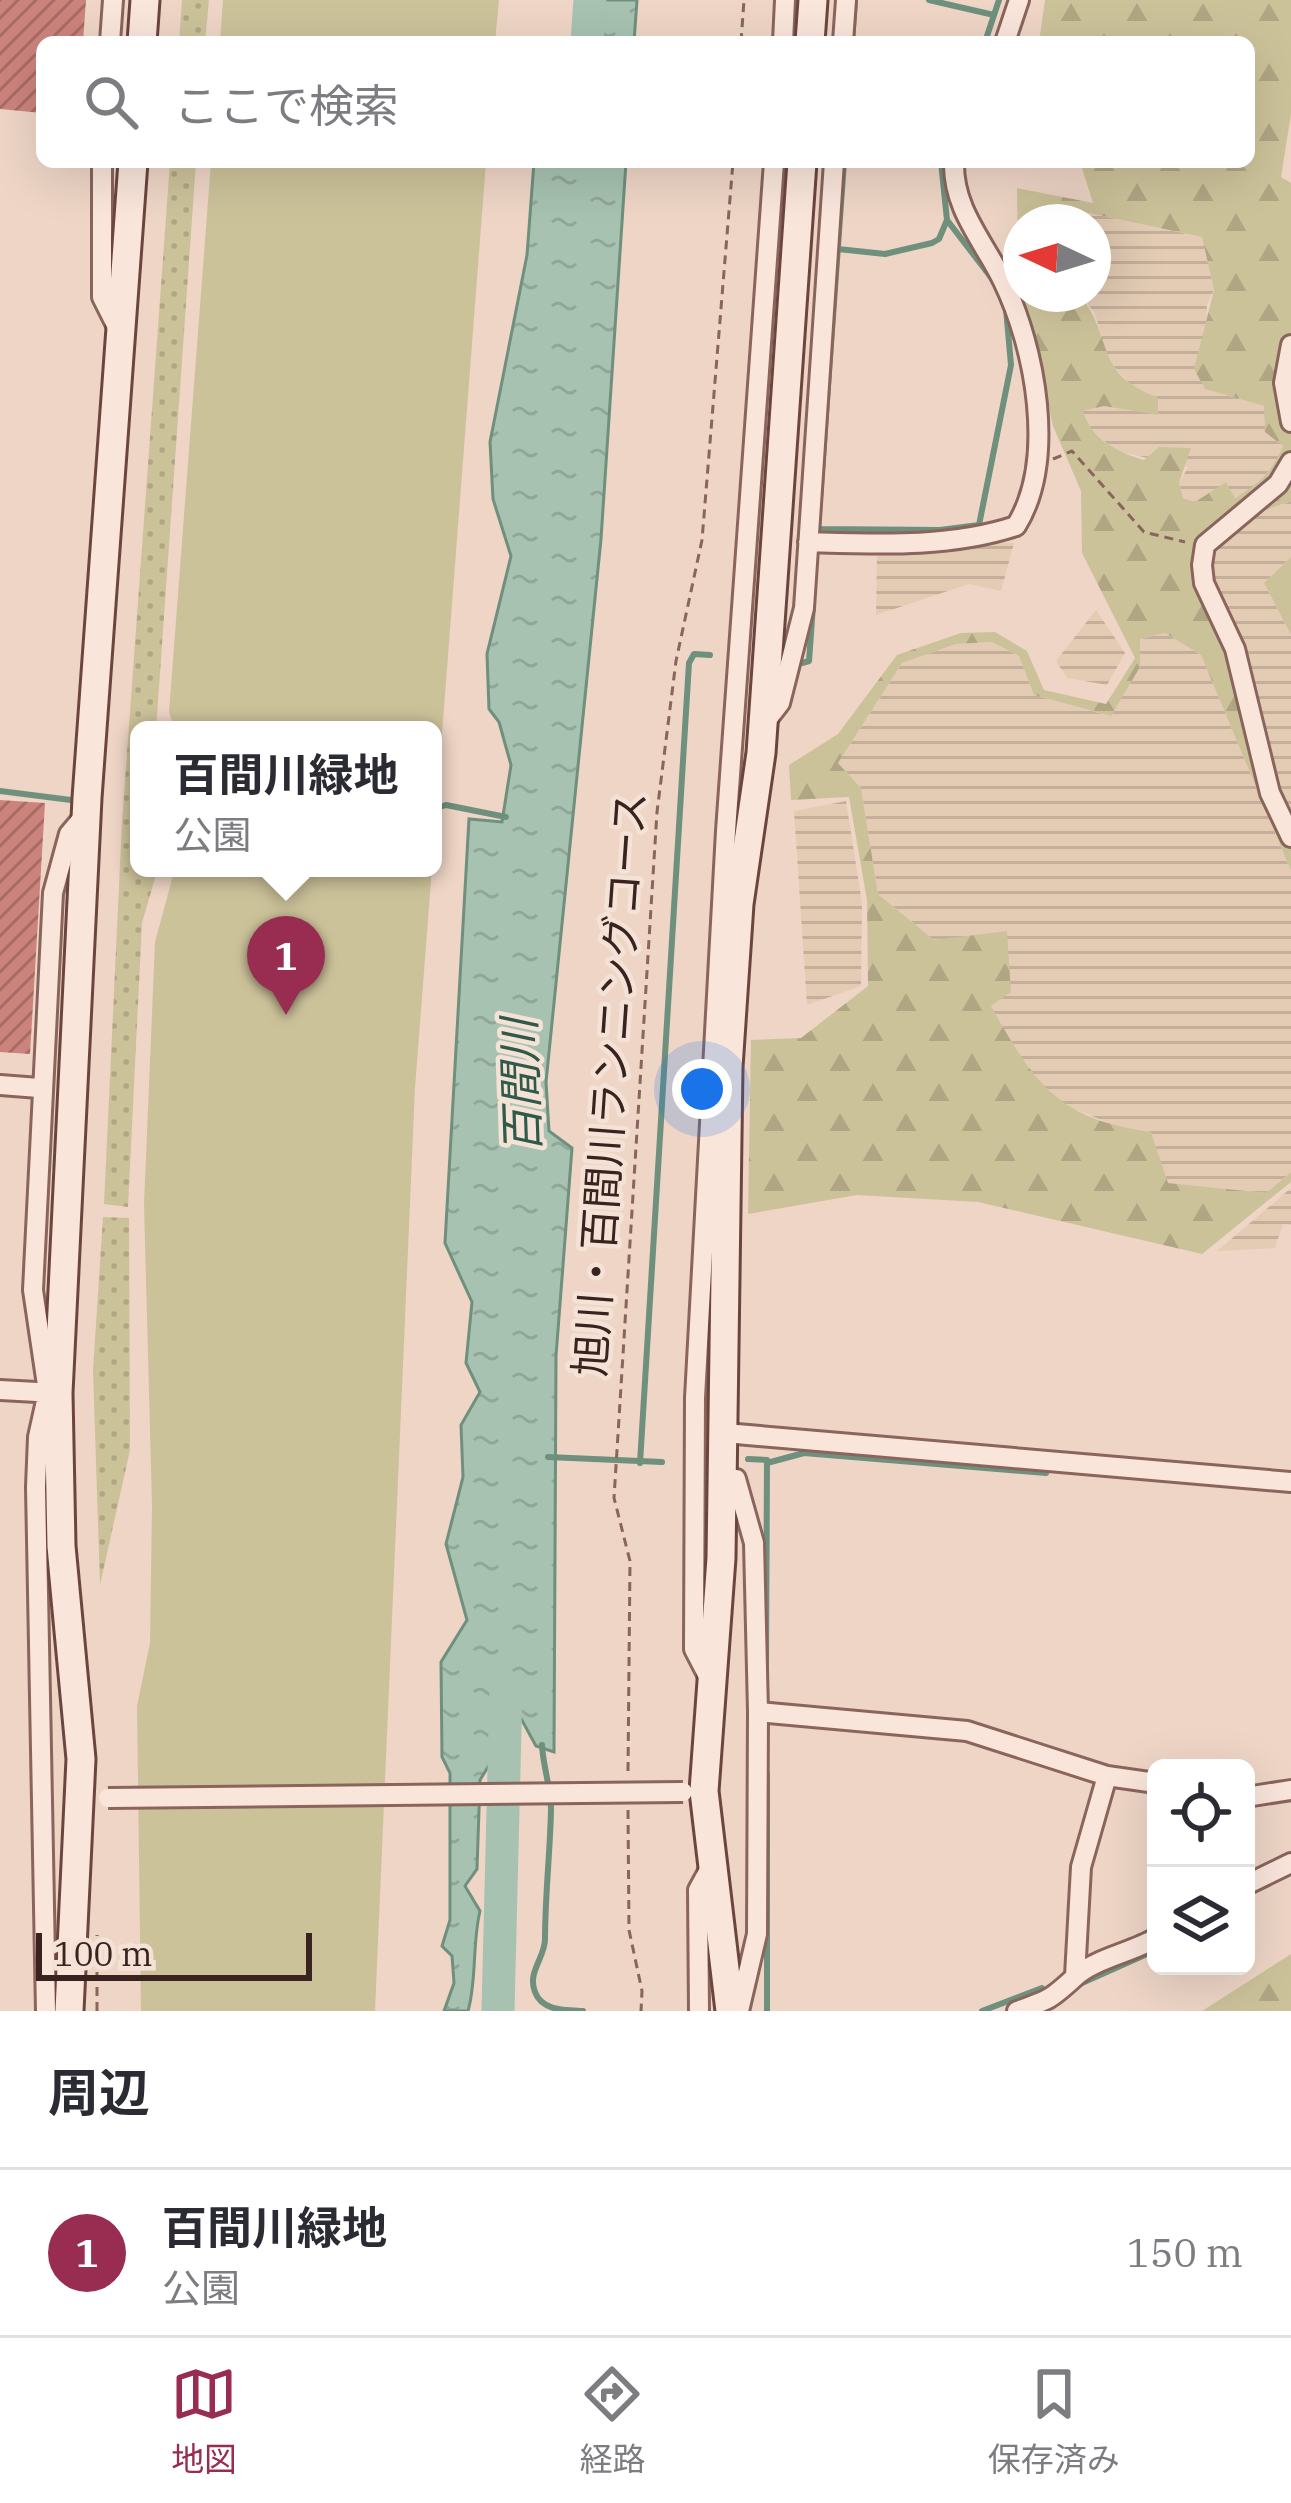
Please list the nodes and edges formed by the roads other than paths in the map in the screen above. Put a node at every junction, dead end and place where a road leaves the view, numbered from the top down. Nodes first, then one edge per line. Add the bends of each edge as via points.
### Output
1 (113, 0) edge
2 (145, 0) edge
3 (785, 0) edge
4 (813, 0) edge
5 (846, 0) edge
6 (1019, 0) edge
7 (110, 36) edge
8 (142, 36) edge
9 (782, 36) edge
10 (810, 36) edge
11 (843, 36) edge
12 (1008, 36) edge
13 (102, 168) edge
14 (133, 168) edge
15 (774, 168) edge
16 (802, 168) edge
17 (834, 168) edge
18 (954, 168) edge
19 (121, 333) junction
20 (1291, 345) edge
21 (1291, 422) edge
22 (1291, 462) edge
23 (814, 542) junction
24 (763, 725) junction
25 (86, 814) junction
26 (1291, 837) edge
27 (0, 1085) edge
28 (39, 1088) junction
29 (0, 1390) edge
30 (53, 1392) junction
31 (725, 1433) junction
32 (722, 1478) junction
33 (1291, 1482) edge
34 (710, 1680) junction
35 (764, 1712) junction
36 (1107, 1776) junction
37 (1147, 1783) edge
38 (1291, 1790) edge
39 (693, 1792) junction
40 (1255, 1796) edge
41 (95, 1797) junction
42 (1291, 1864) edge
43 (710, 1868) junction
44 (1255, 1881) edge
45 (1147, 1943) edge
46 (1071, 1983) junction
47 (46, 2011) edge
48 (69, 2011) edge
49 (699, 2011) edge
50 (735, 2011) edge
51 (1017, 2011) edge
52 (1072, 2011) edge

1 - 7 street
2 - 8 street
3 - 9 street
4 - 10 street
5 - 11 street
6 - 12 street
13 - 19 street via 102,297
14 - 19 street
15 - 34 street via 695,1398 694,1649
16 - 24 street
17 - 23 street
18 - 23 street via 955,191 1002,278 1030,359 1035,467 1016,526 942,540
19 - 25 street
20 - 21 street via 1284,383
22 - 26 street via 1278,484 1205,545 1204,583 1235,649 1270,793
23 - 24 street via 780,704
24 - 31 street via 728,1067
25 - 28 street via 69,834 53,892
25 - 30 street
27 - 28 street
28 - 30 street via 32,1290
29 - 30 street
30 - 41 street via 61,1546
30 - 47 street via 38,1437 36,1487
31 - 32 street
31 - 33 street
32 - 34 street
32 - 35 street via 736,1479 754,1543
34 - 39 street
35 - 36 street via 967,1731
35 - 50 street via 757,1934
36 - 37 street
36 - 46 street via 1079,1882
38 - 40 street
39 - 41 street, bridge
39 - 43 street
41 - 48 street
42 - 44 street
43 - 49 street via 698,1890
43 - 50 street
45 - 46 street
46 - 51 street
46 - 52 street

